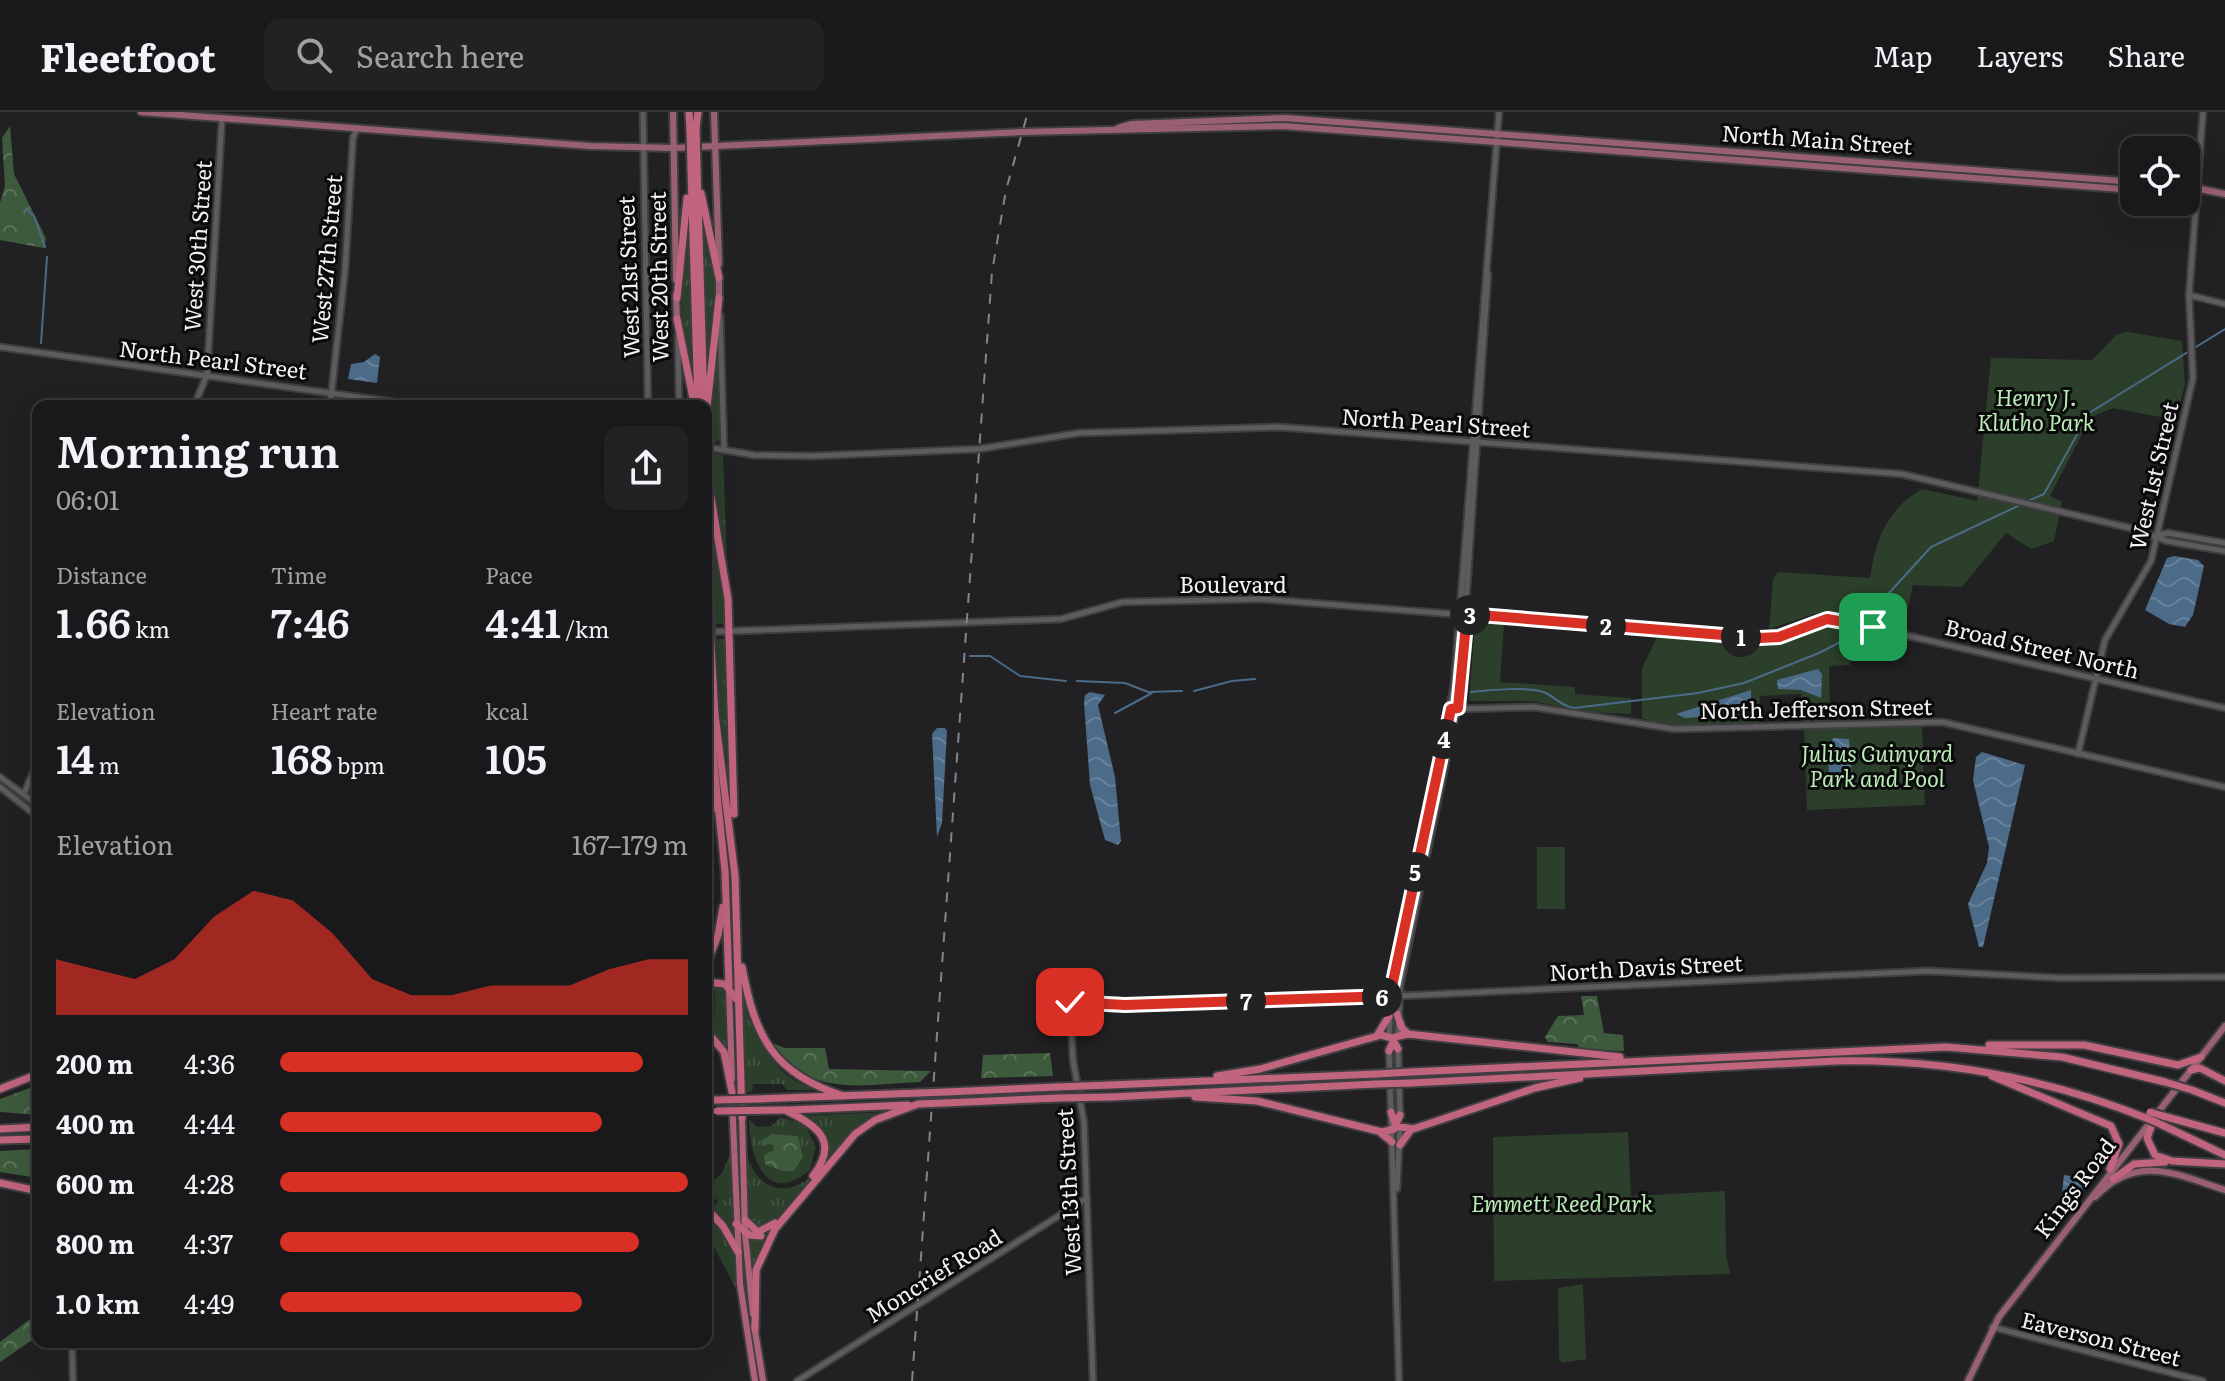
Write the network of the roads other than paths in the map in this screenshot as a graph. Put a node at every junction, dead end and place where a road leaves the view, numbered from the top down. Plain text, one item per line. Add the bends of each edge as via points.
1 (141, 112) edge
2 (643, 112) edge
3 (673, 112) edge
4 (687, 112) edge
5 (697, 112) edge
6 (714, 112) edge
7 (1499, 112) edge
8 (2203, 112) edge
9 (222, 118) junction
10 (357, 128) junction
11 (692, 128) junction
12 (1497, 138) junction
13 (643, 147) junction
14 (674, 148) junction
15 (716, 148) junction
16 (2200, 151) edge
17 (693, 169) junction
18 (2120, 181) edge
19 (2120, 189) edge
20 (2200, 190) edge
21 (2225, 194) edge
22 (2195, 216) edge
23 (719, 278) junction
24 (2189, 295) junction
25 (677, 298) junction
26 (719, 298) junction
27 (2225, 304) edge
28 (677, 319) junction
29 (0, 347) edge
30 (207, 375) junction
31 (332, 392) junction
32 (197, 400) edge
33 (331, 400) edge
34 (383, 400) edge
35 (648, 400) edge
36 (679, 400) edge
37 (695, 400) edge
38 (696, 400) edge
39 (704, 400) edge
40 (708, 400) edge
41 (1474, 442) junction
42 (712, 448) edge
43 (724, 450) junction
44 (712, 498) edge
45 (2158, 535) junction
46 (2225, 543) edge
47 (2225, 551) edge
48 (1463, 614) junction
49 (729, 631) junction
50 (712, 632) edge
51 (1760, 638) joint
52 (712, 663) edge
53 (2095, 678) junction
54 (2225, 708) edge
55 (1454, 709) junction
56 (712, 744) edge
57 (2078, 754) junction
58 (32, 775) edge
59 (0, 782) edge
60 (2225, 787) edge
61 (24, 793) junction
62 (32, 800) edge
63 (712, 802) edge
64 (32, 811) edge
65 (724, 857) junction
66 (734, 858) junction
67 (726, 885) junction
68 (738, 945) junction
69 (712, 950) edge
70 (2225, 977) edge
71 (712, 982) edge
72 (729, 986) junction
73 (1390, 996) junction
74 (1399, 996) junction
75 (1070, 1002) joint
76 (739, 1010) junction
77 (1393, 1015) junction
78 (2225, 1026) edge
79 (1408, 1034) junction
80 (1376, 1035) junction
81 (712, 1037) edge
82 (1393, 1037) junction
83 (1946, 1047) junction
84 (1394, 1050) joint
85 (2201, 1057) junction
86 (1650, 1059) junction
87 (1967, 1068) junction
88 (2191, 1070) junction
89 (1610, 1072) junction
90 (32, 1076) edge
91 (2225, 1081) edge
92 (1198, 1082) junction
93 (0, 1089) edge
94 (732, 1092) junction
95 (1169, 1094) junction
96 (844, 1096) junction
97 (712, 1100) edge
98 (2225, 1103) edge
99 (918, 1104) junction
100 (785, 1110) junction
101 (712, 1111) edge
102 (1395, 1114) joint
103 (2155, 1117) junction
104 (742, 1118) joint
105 (32, 1127) edge
106 (1396, 1128) junction
107 (0, 1129) edge
108 (1413, 1129) junction
109 (1378, 1131) junction
110 (2225, 1133) edge
111 (32, 1139) edge
112 (0, 1140) edge
113 (1396, 1144) junction
114 (2225, 1155) edge
115 (2176, 1162) junction
116 (2225, 1164) edge
117 (2110, 1169) junction
118 (2113, 1179) junction
119 (0, 1183) edge
120 (32, 1190) edge
121 (2225, 1190) edge
122 (1087, 1198) junction
123 (2082, 1211) junction
124 (712, 1214) edge
125 (740, 1222) junction
126 (745, 1233) junction
127 (772, 1234) junction
128 (738, 1252) junction
129 (1992, 1327) junction
130 (755, 1329) junction
131 (72, 1348) edge
132 (73, 1381) edge
133 (755, 1381) edge
134 (763, 1381) edge
135 (797, 1381) edge
136 (1093, 1381) edge
137 (1399, 1381) edge
138 (1968, 1381) edge
139 (2203, 1381) edge

1 - 9 main road, North Main Street
2 - 13 street, West 21st Street
3 - 14 main road, West 20th Street
4 - 11 highway
5 - 11 highway
6 - 15 main road
7 - 12 street
8 - 16 street, West 1st Street
9 - 10 main road, North Main Street
9 - 30 street, West 30th Street
10 - 13 main road, North Main Street
10 - 31 street, West 27th Street
11 - 17 highway, bridge
12 - 15 main road, North Main Street via 1271,126
12 - 18 main road, North Main Street
12 - 19 main road, North Main Street
12 - 41 street
13 - 14 main road, North Main Street
13 - 35 street, West 21st Street
14 - 15 main road, North Main Street
14 - 25 main road, West 20th Street
15 - 23 main road
17 - 23 highway
17 - 25 highway
17 - 38 highway
17 - 39 highway
20 - 21 main road
22 - 24 street, West 1st Street
23 - 26 main road
24 - 27 street
24 - 45 street, West 1st Street via 2193,378
25 - 28 main road, West 20th Street
26 - 40 highway
26 - 43 street
28 - 36 street, West 20th Street
28 - 37 highway
29 - 30 street, North Pearl Street
30 - 31 street, North Pearl Street
30 - 32 street, West 30th Street
31 - 33 street, West 27th Street
31 - 34 street, North Pearl Street
41 - 43 street, North Pearl Street via 1273,427 1079,433 955,451 780,457
41 - 45 street, North Pearl Street via 1902,474
41 - 48 street
42 - 43 street, North Pearl Street
44 - 49 highway via 725,568
45 - 46 street, North Pearl Street
45 - 47 street, North Pearl Street
45 - 53 street, West 1st Street via 2143,580 2105,640
48 - 49 street, Boulevard via 1261,599 1190,600 1123,602 1061,619
48 - 51 street, Boulevard
48 - 55 street
49 - 50 street, Boulevard
49 - 66 highway
51 - 53 street, Broad Street North via 1779,637 1827,619
52 - 66 highway, bridge
53 - 54 street, Broad Street North
53 - 57 street, West 1st Street
55 - 57 street, North Jefferson Street via 1534,707 1675,729 1942,722
55 - 73 street
55 - 74 street
56 - 65 highway
57 - 60 street, North Jefferson Street
58 - 61 street
59 - 61 street
59 - 64 street
61 - 62 street
63 - 65 highway
65 - 67 highway
66 - 68 highway
67 - 69 highway
67 - 72 highway
68 - 76 highway
68 - 96 highway via 749,1000 773,1056 793,1075
70 - 74 street, North Davis Street via 2061,978 1928,971
71 - 72 highway
72 - 76 highway
72 - 94 highway
73 - 74 street, North Davis Street
73 - 75 street, North Davis Street via 1125,1005
73 - 77 street
74 - 77 street
75 - 122 street, West 13th Street
76 - 104 highway
77 - 79 highway
77 - 80 highway
77 - 82 street
78 - 85 main road, Kings Road
79 - 82 highway
79 - 86 highway
80 - 82 highway
80 - 92 highway
81 - 94 highway via 724,1052
82 - 84 highway
83 - 85 highway via 2065,1044 2178,1065
83 - 86 highway
83 - 98 highway, bridge via 2062,1057
84 - 102 street
85 - 88 main road, Kings Road
86 - 92 highway, bridge
87 - 89 highway via 1860,1060
87 - 103 highway
87 - 117 highway via 2111,1126 2119,1144
88 - 91 highway via 2199,1068
88 - 103 main road, Kings Road
89 - 95 highway, bridge
89 - 108 highway via 1545,1085
90 - 93 highway
92 - 96 highway, bridge
94 - 125 highway
95 - 99 highway, bridge
95 - 109 highway via 1257,1101
96 - 97 highway, bridge
99 - 100 highway
99 - 127 highway via 875,1120 855,1134
100 - 101 highway, bridge
100 - 125 highway via 818,1130 825,1147 822,1165 768,1230 754,1231
102 - 106 highway
103 - 110 highway
103 - 114 highway
103 - 115 highway via 2148,1131 2149,1146 2157,1157
103 - 117 main road, Kings Road
104 - 125 highway
105 - 107 highway
106 - 108 highway
106 - 109 highway
106 - 113 street
108 - 113 highway
109 - 113 highway
111 - 112 highway
113 - 137 street
115 - 116 highway
115 - 118 highway via 2138,1163
117 - 123 main road, Kings Road
118 - 121 main road via 2152,1169
118 - 123 main road
119 - 120 highway
122 - 135 street, Moncrief Road
122 - 136 street, West 13th Street
123 - 129 main road, Kings Road
124 - 128 highway
125 - 126 highway
125 - 128 highway
126 - 127 highway
126 - 130 highway
127 - 130 highway via 756,1270
128 - 133 highway
129 - 138 main road, Kings Road
129 - 139 street, Eaverson Street
130 - 134 highway
131 - 132 street

